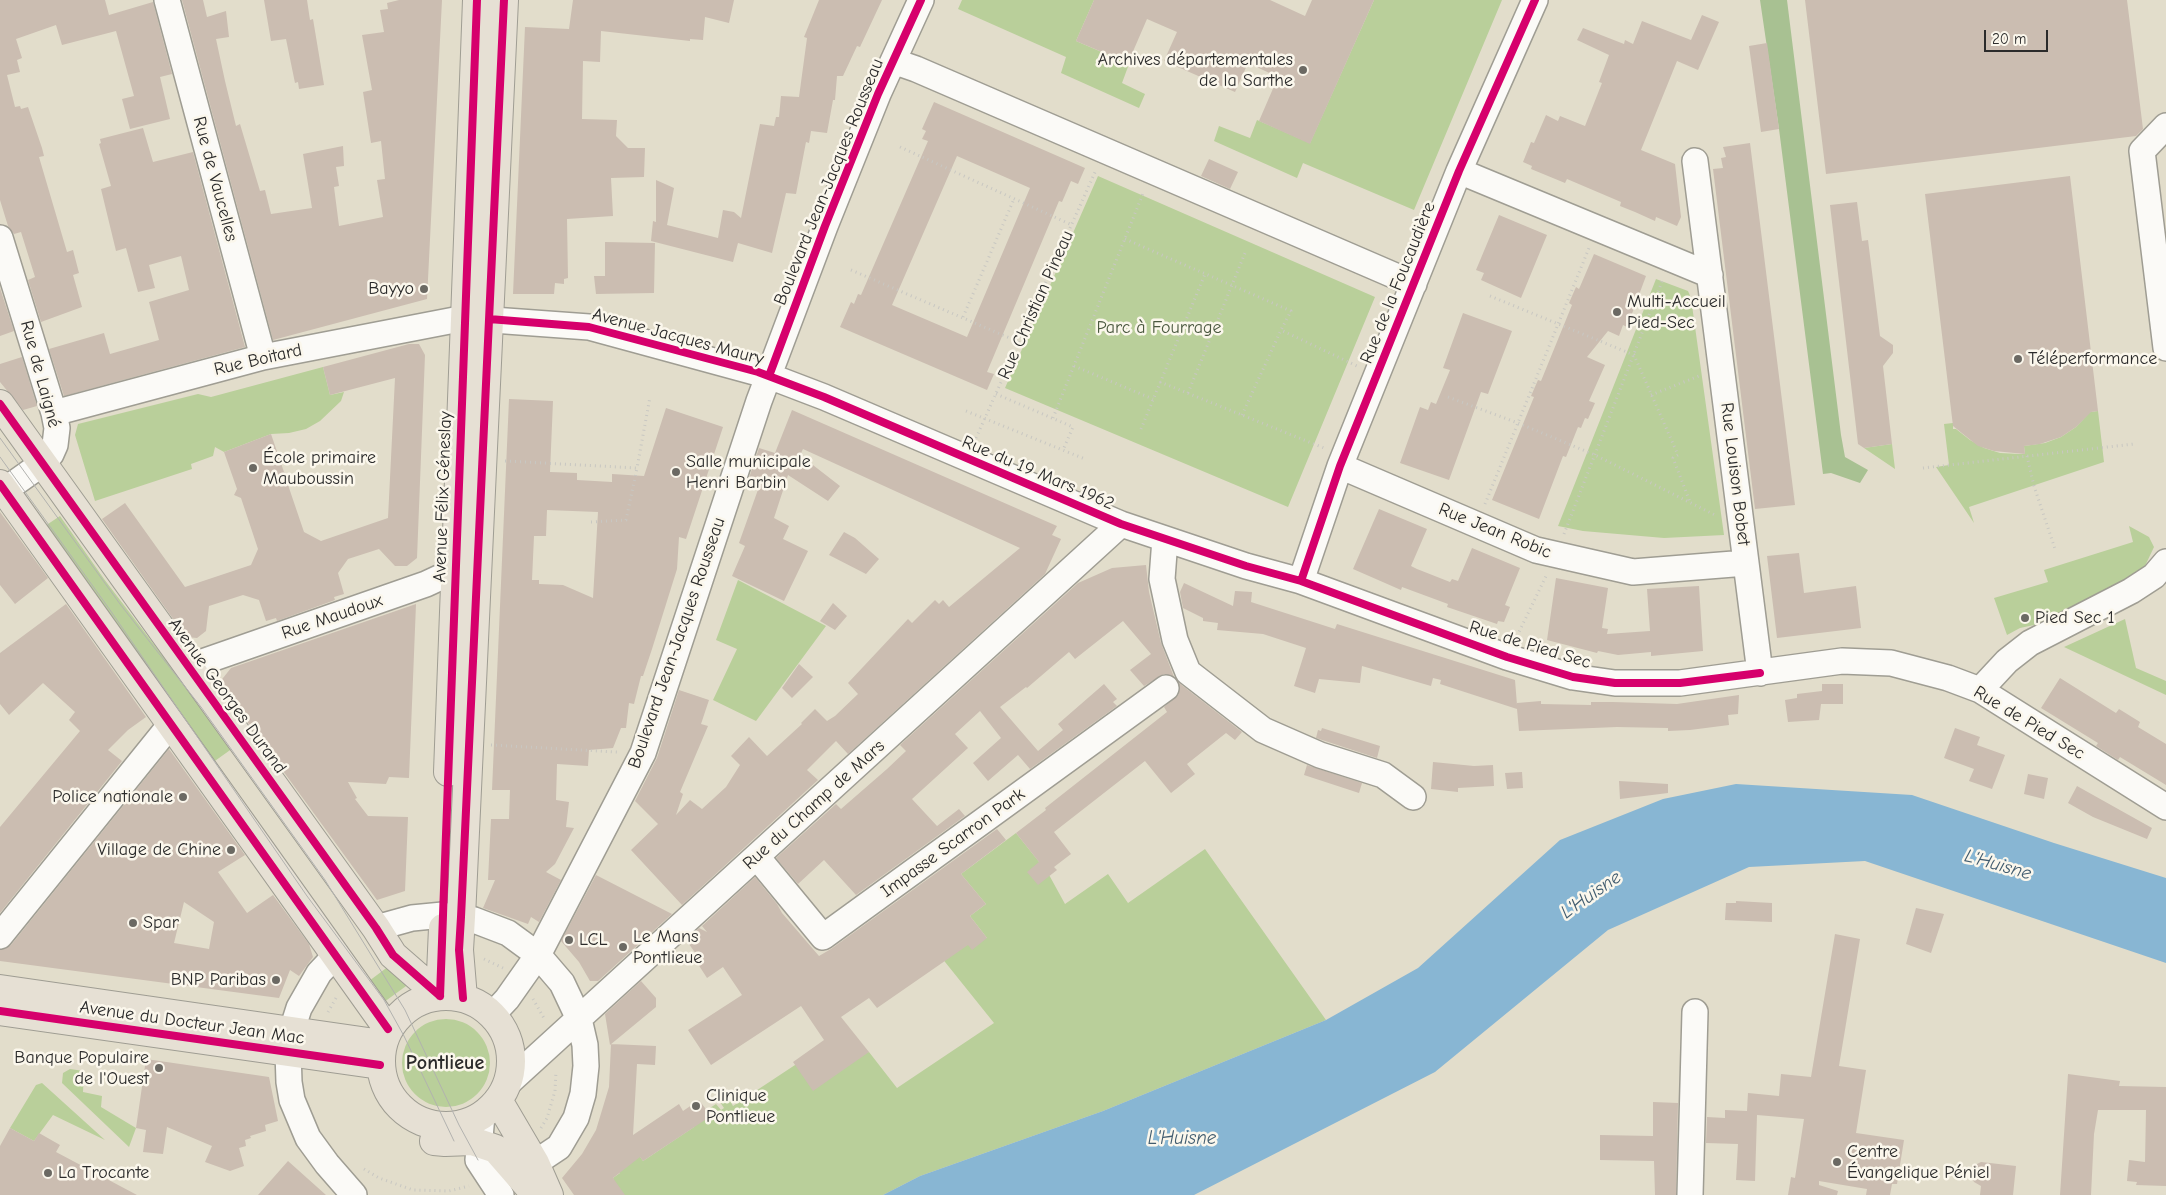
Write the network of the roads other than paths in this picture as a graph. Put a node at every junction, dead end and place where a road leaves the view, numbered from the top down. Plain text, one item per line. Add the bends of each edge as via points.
1 (167, 0) edge
2 (477, 0) edge
3 (504, 0) edge
4 (921, 0) edge
5 (1535, 0) edge
6 (892, 61) junction
7 (2166, 126) edge
8 (1696, 161) dead end
9 (1459, 171) junction
10 (0, 238) edge
11 (1710, 275) junction
12 (1414, 284) junction
13 (477, 318) junction
14 (2166, 348) edge
15 (263, 357) junction
16 (769, 376) junction
17 (0, 404) edge
18 (54, 413) junction
19 (1343, 461) junction
20 (43, 463) junction
21 (2, 487) edge
22 (1121, 524) junction
23 (1165, 539) junction
24 (2166, 562) edge
25 (1746, 563) junction
26 (466, 571) junction
27 (1301, 581) junction
28 (188, 667) junction
29 (1760, 673) junction
30 (1166, 688) dead end
31 (1980, 690) junction
32 (172, 724) junction
33 (1413, 797) dead end
34 (2166, 807) edge
35 (756, 857) junction
36 (452, 916) junction
37 (376, 928) junction
38 (0, 936) edge
39 (336, 955) junction
40 (538, 955) junction
41 (0, 989) edge
42 (451, 997) junction
43 (0, 1012) edge
44 (1695, 1012) dead end
45 (492, 1014) junction
46 (579, 1020) junction
47 (299, 1038) junction
48 (384, 1055) junction
49 (495, 1100) junction
50 (467, 1142) junction
51 (535, 1163) junction
52 (472, 1188) edge
53 (354, 1195) edge
54 (501, 1195) edge
55 (536, 1195) edge
56 (549, 1195) edge
57 (1690, 1195) edge

1 - 15 street, Rue de Vaucelles
2 - 13 main road, Avenue Félix Géneslay
3 - 13 main road, Avenue Félix Géneslay
4 - 6 street, Boulevard Jean-Jacques Rousseau
5 - 9 street, Rue de la Foucaudière
6 - 12 street
6 - 16 street, Boulevard Jean-Jacques Rousseau
7 - 14 street via 2142,151
8 - 11 street, Rue Louison Bobet
9 - 11 street
9 - 12 street, Rue de la Foucaudière
10 - 18 street, Rue de Laigné
11 - 25 street, Rue Louison Bobet
12 - 19 street, Rue de la Foucaudière
13 - 15 street, Rue Boitard
13 - 16 street, Avenue Jacques Maury via 589,327
13 - 26 main road, Avenue Félix Géneslay
13 - 26 main road, Avenue Félix Géneslay via 482,460
15 - 18 street, Rue Boitard
16 - 22 street, Rue du 19 Mars 1962
16 - 40 street, Boulevard Jean-Jacques Rousseau via 643,753
17 - 20 main road, Avenue Georges Durand
18 - 20 street, Rue de Laigné via 57,428 55,445
19 - 25 street, Rue Jean Robic via 1536,550 1634,572
19 - 27 street, Rue de la Foucaudière
20 - 21 street, Rue de Laigné
20 - 28 main road, Avenue Georges Durand
21 - 32 main road
22 - 23 street, Rue du 19 Mars 1962
22 - 35 street, Rue du Champ de Mars
23 - 27 street, Rue du 19 Mars 1962
23 - 33 street via 1162,579 1176,640 1188,672 1263,730 1382,775
24 - 31 street via 2154,576 2131,591 2030,643
25 - 29 street, Rue Louison Bobet
26 - 28 street, Rue Maudoux
26 - 36 main road, Avenue Félix Géneslay
26 - 36 main road, Avenue Félix Géneslay via 468,744
27 - 29 street, Rue de Pied Sec via 1507,657 1573,677 1614,683 1680,683
28 - 37 main road, Avenue Georges Durand
29 - 31 street, Rue de Pied Sec via 1842,662 1891,664 1948,678
30 - 35 street, Impasse Scarron Park via 823,938
31 - 34 street, Rue de Pied Sec
32 - 38 street
32 - 39 main road
35 - 46 street, Rue du Champ de Mars
36 - 37 street via 412,918
36 - 40 street via 474,920 508,933
36 - 42 main road, Avenue Félix Géneslay
37 - 42 main road, Avenue Georges Durand via 393,955
39 - 47 street via 308,990
39 - 48 main road via 352,980
40 - 45 street, Boulevard Jean-Jacques Rousseau via 507,999
40 - 46 street via 562,983
41 - 47 main road, Avenue du Docteur Jean Mac
42 - 45 main road via 476,1003
42 - 48 main road via 414,1004 396,1018
43 - 47 main road, Avenue du Docteur Jean Mac
44 - 57 street
45 - 49 main road via 505,1034 511,1064
46 - 49 street, Rue du Champ de Mars
46 - 51 street via 586,1066 576,1118 559,1147
47 - 48 main road, Avenue du Docteur Jean Mac
47 - 53 street via 289,1082 292,1100 308,1138
48 - 49 main road via 390,1096 400,1108 424,1122 439,1126 468,1122
48 - 50 main road via 384,1111 396,1125 421,1138
49 - 50 street
49 - 51 main road
50 - 52 street
50 - 54 street
50 - 55 main road via 496,1149
51 - 56 main road

